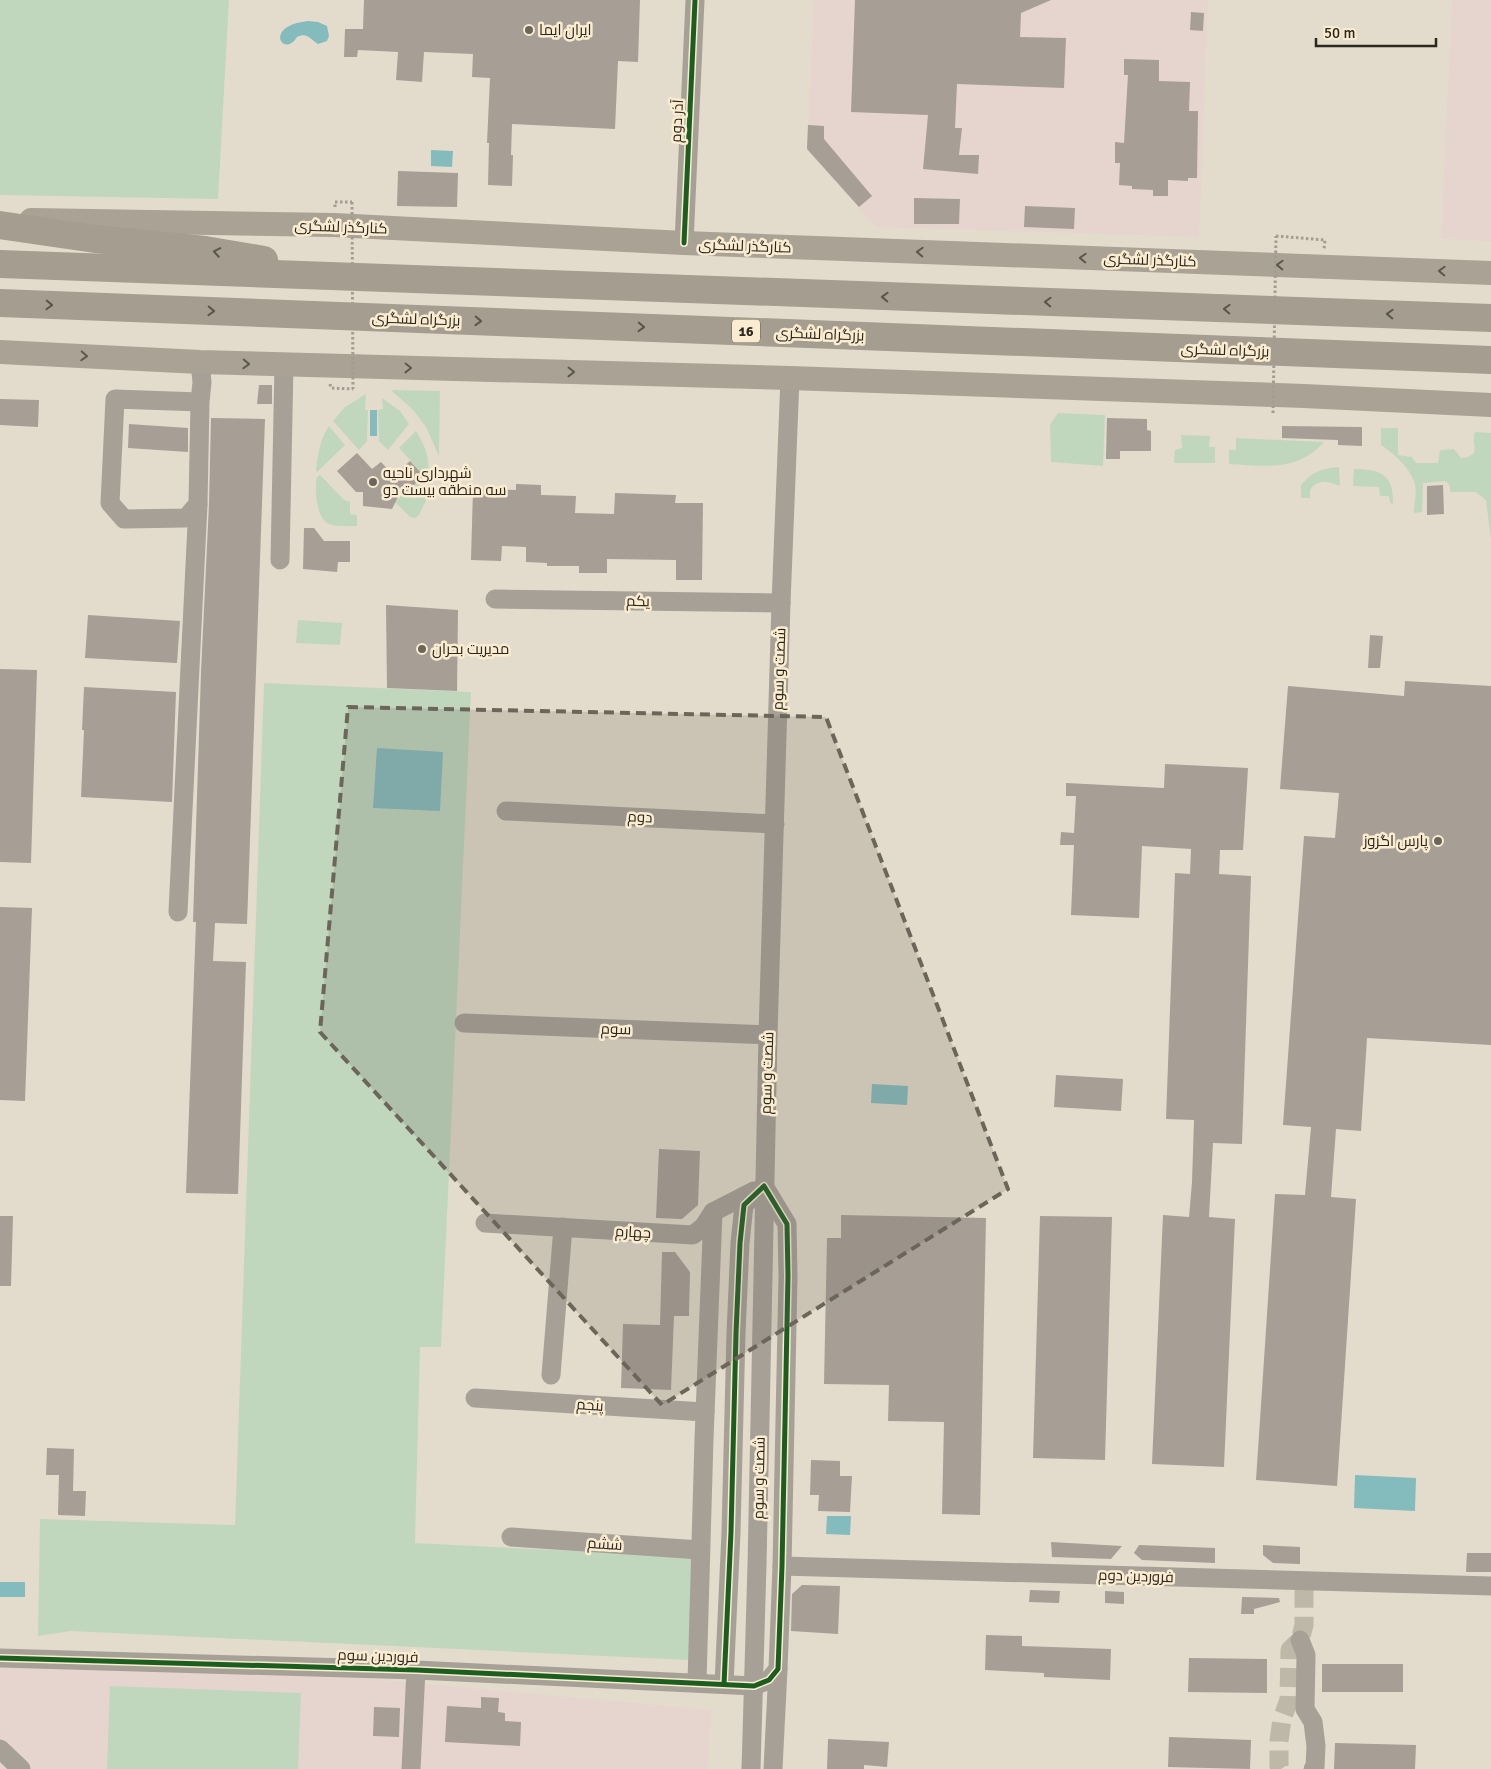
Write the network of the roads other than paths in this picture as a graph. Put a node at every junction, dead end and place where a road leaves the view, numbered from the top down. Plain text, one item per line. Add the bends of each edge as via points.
1 (695, 0) edge
2 (0, 219) edge
3 (0, 225) edge
4 (684, 243) junction
5 (0, 264) edge
6 (1491, 272) edge
7 (369, 278) junction
8 (0, 303) edge
9 (1491, 318) edge
10 (0, 352) edge
11 (1491, 360) edge
12 (200, 362) junction
13 (284, 365) junction
14 (790, 378) junction
15 (200, 402) junction
16 (1491, 405) edge
17 (198, 504) junction
18 (280, 560) dead end
19 (495, 599) dead end
20 (780, 603) junction
21 (506, 811) dead end
22 (775, 824) junction
23 (178, 912) dead end
24 (464, 1023) dead end
25 (768, 1035) junction
26 (764, 1186) junction
27 (713, 1212) junction
28 (485, 1223) dead end
29 (563, 1228) junction
30 (552, 1375) dead end
31 (475, 1398) dead end
32 (705, 1412) junction
33 (511, 1537) dead end
34 (700, 1550) junction
35 (782, 1566) junction
36 (1491, 1586) edge
37 (1300, 1640) dead end
38 (0, 1658) edge
39 (778, 1669) junction
40 (416, 1670) junction
41 (697, 1682) junction
42 (724, 1684) junction
43 (754, 1686) junction
44 (0, 1750) edge
45 (21, 1769) edge
46 (411, 1769) edge
47 (751, 1769) edge
48 (773, 1769) edge
49 (1313, 1769) edge

1 - 4 street, آذر دوم
2 - 4 main road, کنارگذر لشگری via 334,226
7 -> 3 highway via 205,250 94,239
6 -> 4 main road, کنارگذر لشگری
5 - 7 highway
9 -> 7 highway
8 -> 11 highway, بزرگراه لشگری / 16
10 -> 12 main road
12 -> 13 main road
12 - 15 street
13 -> 14 main road
13 - 18 street
14 - 16 main road
14 - 20 street, شصت و سوم
15 - 17 street
15 - 17 street via 115,399 110,503 124,519 186,518
17 - 23 street
19 - 20 street, یکم
20 - 22 street, شصت و سوم
21 - 22 street, دوم
22 - 25 street, شصت و سوم
24 - 25 street, سوم
25 - 26 street, شصت و سوم
26 - 27 street, چهارم
26 - 35 street via 787,1224
26 - 42 street via 744,1205 740,1243
26 - 43 street, شصت و سوم
27 - 29 street, چهارم via 693,1235
27 - 32 street
28 - 29 street, چهارم
29 - 30 street
31 - 32 street, پنجم
32 - 34 street
33 - 34 street, ششم
34 - 41 street
35 - 36 street, فروردین دوم
35 - 39 street
37 - 49 street via 1306,1655 1297,1700 1313,1722 1316,1746
38 - 40 street, فروردین سوم
39 - 43 street via 769,1680
39 - 48 street
40 - 41 street, فروردین سوم
40 - 46 street
41 - 42 street, فروردین سوم
42 - 43 street, فروردین سوم
43 - 47 street, شصت و سوم
44 - 45 street

